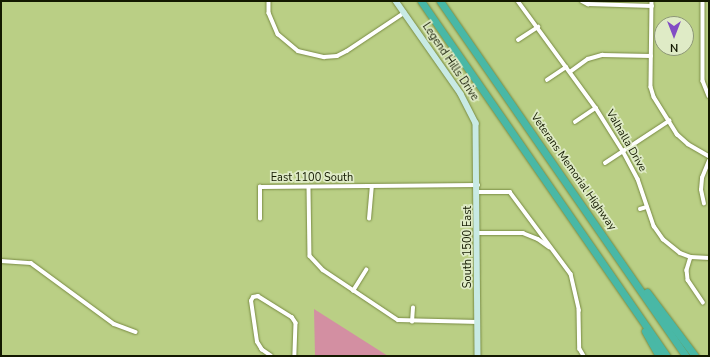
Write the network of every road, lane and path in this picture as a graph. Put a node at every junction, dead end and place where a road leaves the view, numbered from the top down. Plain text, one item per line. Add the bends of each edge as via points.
1 (269, 1) edge
2 (396, 1) edge
3 (421, 1) edge
4 (440, 1) edge
5 (518, 1) edge
6 (582, 1) edge
7 (652, 1) edge
8 (704, 1) edge
9 (652, 6) junction
10 (704, 11) junction
11 (709, 11) edge
12 (404, 12) junction
13 (538, 27) junction
14 (518, 40) dead end
15 (652, 56) junction
16 (566, 67) junction
17 (570, 72) junction
18 (547, 80) dead end
19 (709, 96) edge
20 (596, 108) junction
21 (669, 121) junction
22 (575, 122) dead end
23 (478, 139) joint
24 (623, 151) junction
25 (709, 156) edge
26 (709, 161) edge
27 (605, 163) dead end
28 (478, 185) junction
29 (372, 186) junction
30 (309, 187) junction
31 (478, 192) junction
32 (704, 204) dead end
33 (647, 207) junction
34 (640, 209) dead end
35 (260, 219) dead end
36 (369, 219) dead end
37 (478, 233) junction
38 (554, 250) junction
39 (691, 257) junction
40 (709, 258) edge
41 (1, 261) edge
42 (606, 268) junction
43 (366, 270) dead end
44 (633, 278) junction
45 (353, 291) junction
46 (704, 302) dead end
47 (413, 308) dead end
48 (412, 322) junction
49 (478, 322) junction
50 (136, 332) dead end
51 (271, 356) edge
52 (295, 356) edge
53 (478, 356) edge
54 (584, 356) edge
55 (659, 356) edge
56 (667, 356) edge
57 (686, 356) edge
58 (695, 356) edge

1 - 12 street via 269,13 278,34 298,51 324,57 337,56 347,51
2 - 12 street, Legend Hills Drive
3 - 42 highway
4 - 44 highway, Veterans Memorial Highway
5 - 13 street, Valhalla Drive
6 - 9 street via 588,4
7 - 9 street
8 - 10 street
9 - 15 street
10 - 11 street
10 - 19 street via 704,81
12 - 23 street, Legend Hills Drive via 471,109
13 - 14 street
13 - 16 street, Valhalla Drive
15 - 17 street via 602,55 588,59
15 - 21 street via 654,97
16 - 17 street, Valhalla Drive
16 - 18 street
17 - 20 street, Valhalla Drive
20 - 22 street, Valhalla Drive
20 - 24 street, Valhalla Drive
21 - 24 street
21 - 25 street via 688,144
23 - 28 street, South 1500 East
24 - 27 street
24 - 33 street, Valhalla Drive via 638,179
26 - 32 street via 702,178
28 - 29 street, East 1100 South
28 - 31 street, South 1500 East
29 - 30 street, East 1100 South
29 - 36 street
30 - 35 street, East 1100 South via 260,187
30 - 45 street via 309,248 315,264
31 - 37 street, South 1500 East
31 - 38 street via 510,192
33 - 34 street
33 - 39 street, Valhalla Drive via 663,240 680,253
37 - 38 street via 523,234 538,238
37 - 49 street, South 1500 East
38 - 54 street via 571,274 576,291 580,349
39 - 40 street
39 - 46 street via 687,270 688,280
41 - 50 street via 31,263 114,324
42 - 55 highway
42 - 56 highway
43 - 45 street
44 - 57 highway, Veterans Memorial Highway
44 - 58 highway via 650,296
45 - 48 street via 398,320
47 - 48 street
48 - 49 street
49 - 53 street, South 1500 East
51 - 52 street via 262,350 257,342 251,301 253,297 258,296 292,317 296,323

